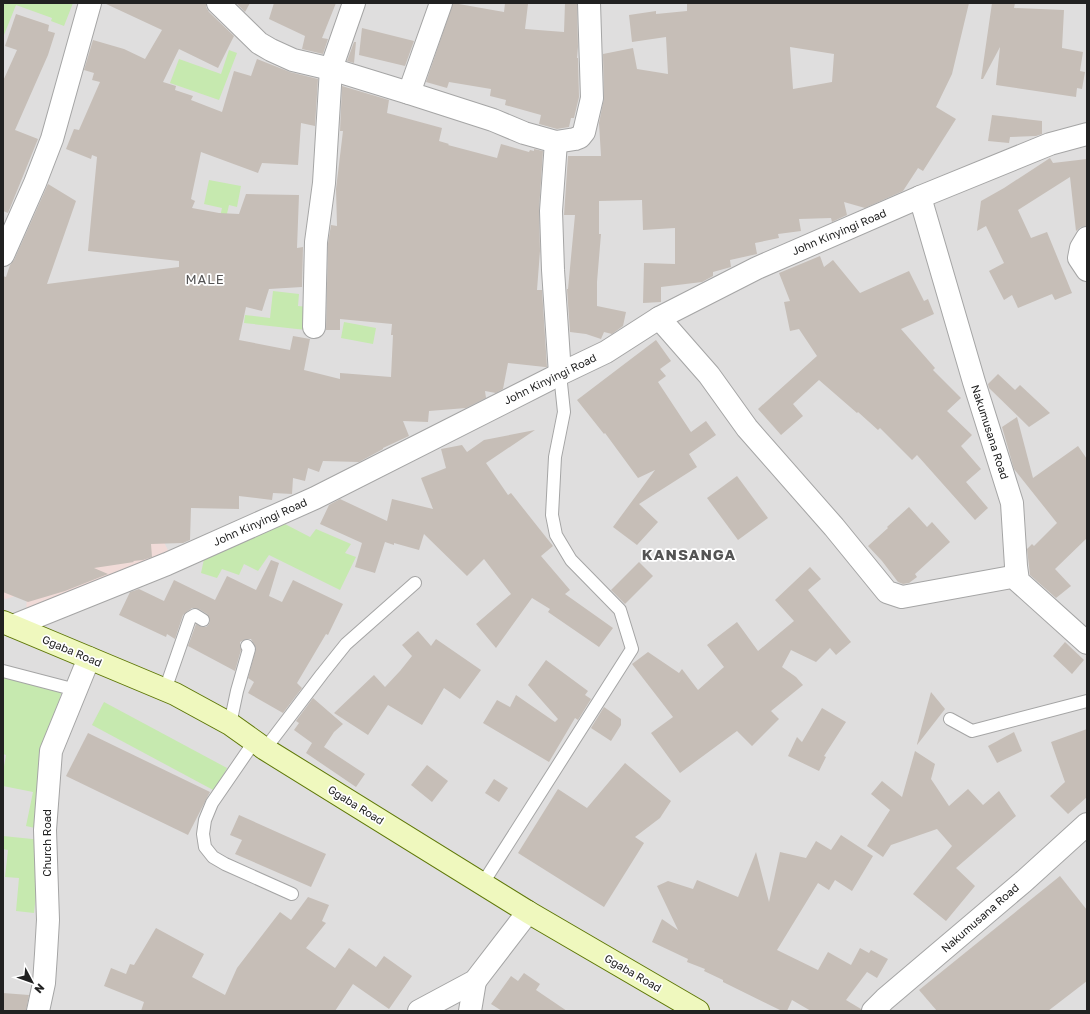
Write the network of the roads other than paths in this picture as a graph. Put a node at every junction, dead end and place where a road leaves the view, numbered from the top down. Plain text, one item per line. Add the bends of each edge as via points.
1 (90, 3) edge
2 (218, 3) edge
3 (354, 3) edge
4 (442, 3) edge
5 (589, 3) edge
6 (331, 69) junction
7 (409, 93) junction
8 (1087, 134) edge
9 (556, 142) junction
10 (920, 197) junction
11 (1087, 238) edge
12 (3, 255) edge
13 (1087, 270) edge
14 (659, 318) junction
15 (314, 327) dead end
16 (560, 374) junction
17 (1017, 576) junction
18 (415, 584) dead end
19 (203, 620) dead end
20 (8, 624) edge
21 (1087, 643) edge
22 (247, 646) dead end
23 (89, 658) junction
24 (3, 671) edge
25 (76, 690) junction
26 (165, 690) junction
27 (1087, 701) edge
28 (950, 719) dead end
29 (230, 724) junction
30 (260, 745) junction
31 (1087, 824) edge
32 (483, 884) junction
33 (292, 894) dead end
34 (528, 912) junction
35 (475, 981) junction
36 (38, 1011) edge
37 (419, 1011) edge
38 (470, 1011) edge
39 (698, 1011) edge
40 (873, 1011) edge

1 - 12 street via 52,138
2 - 6 street via 259,43 293,60
3 - 6 street
4 - 7 street
5 - 9 street via 592,98 584,132 575,139
6 - 7 street
6 - 15 street via 325,162 316,242
7 - 9 street
8 - 10 street, John Kinyingi Road via 1050,144
9 - 16 street via 551,211
10 - 14 street, John Kinyingi Road via 757,268
10 - 17 street, Nakumusana Road via 1012,503
11 - 13 street via 1079,258
14 - 16 street, John Kinyingi Road via 606,352
14 - 17 street via 709,375 747,428 887,592 902,596
16 - 20 street, John Kinyingi Road via 315,498 167,564
16 - 32 lane via 564,412 555,457 552,515 556,535 571,560 620,610 632,649
17 - 21 street via 1018,581
18 - 30 lane via 346,644
19 - 26 lane via 195,615 190,618
20 - 23 main road, Ggaba Road
22 - 29 lane via 249,649
23 - 25 street, Church Road
23 - 26 main road, Ggaba Road
24 - 25 lane
25 - 36 street, Church Road via 51,751 45,830 48,920 44,983
26 - 29 main road, Ggaba Road
27 - 28 lane via 972,731
29 - 30 main road, Ggaba Road
30 - 32 main road, Ggaba Road
30 - 33 lane via 212,803 205,820 205,847 213,857 225,864
31 - 40 street, Nakumusana Road
32 - 34 main road, Ggaba Road
34 - 35 street
34 - 39 main road, Ggaba Road
35 - 37 street
35 - 38 street

